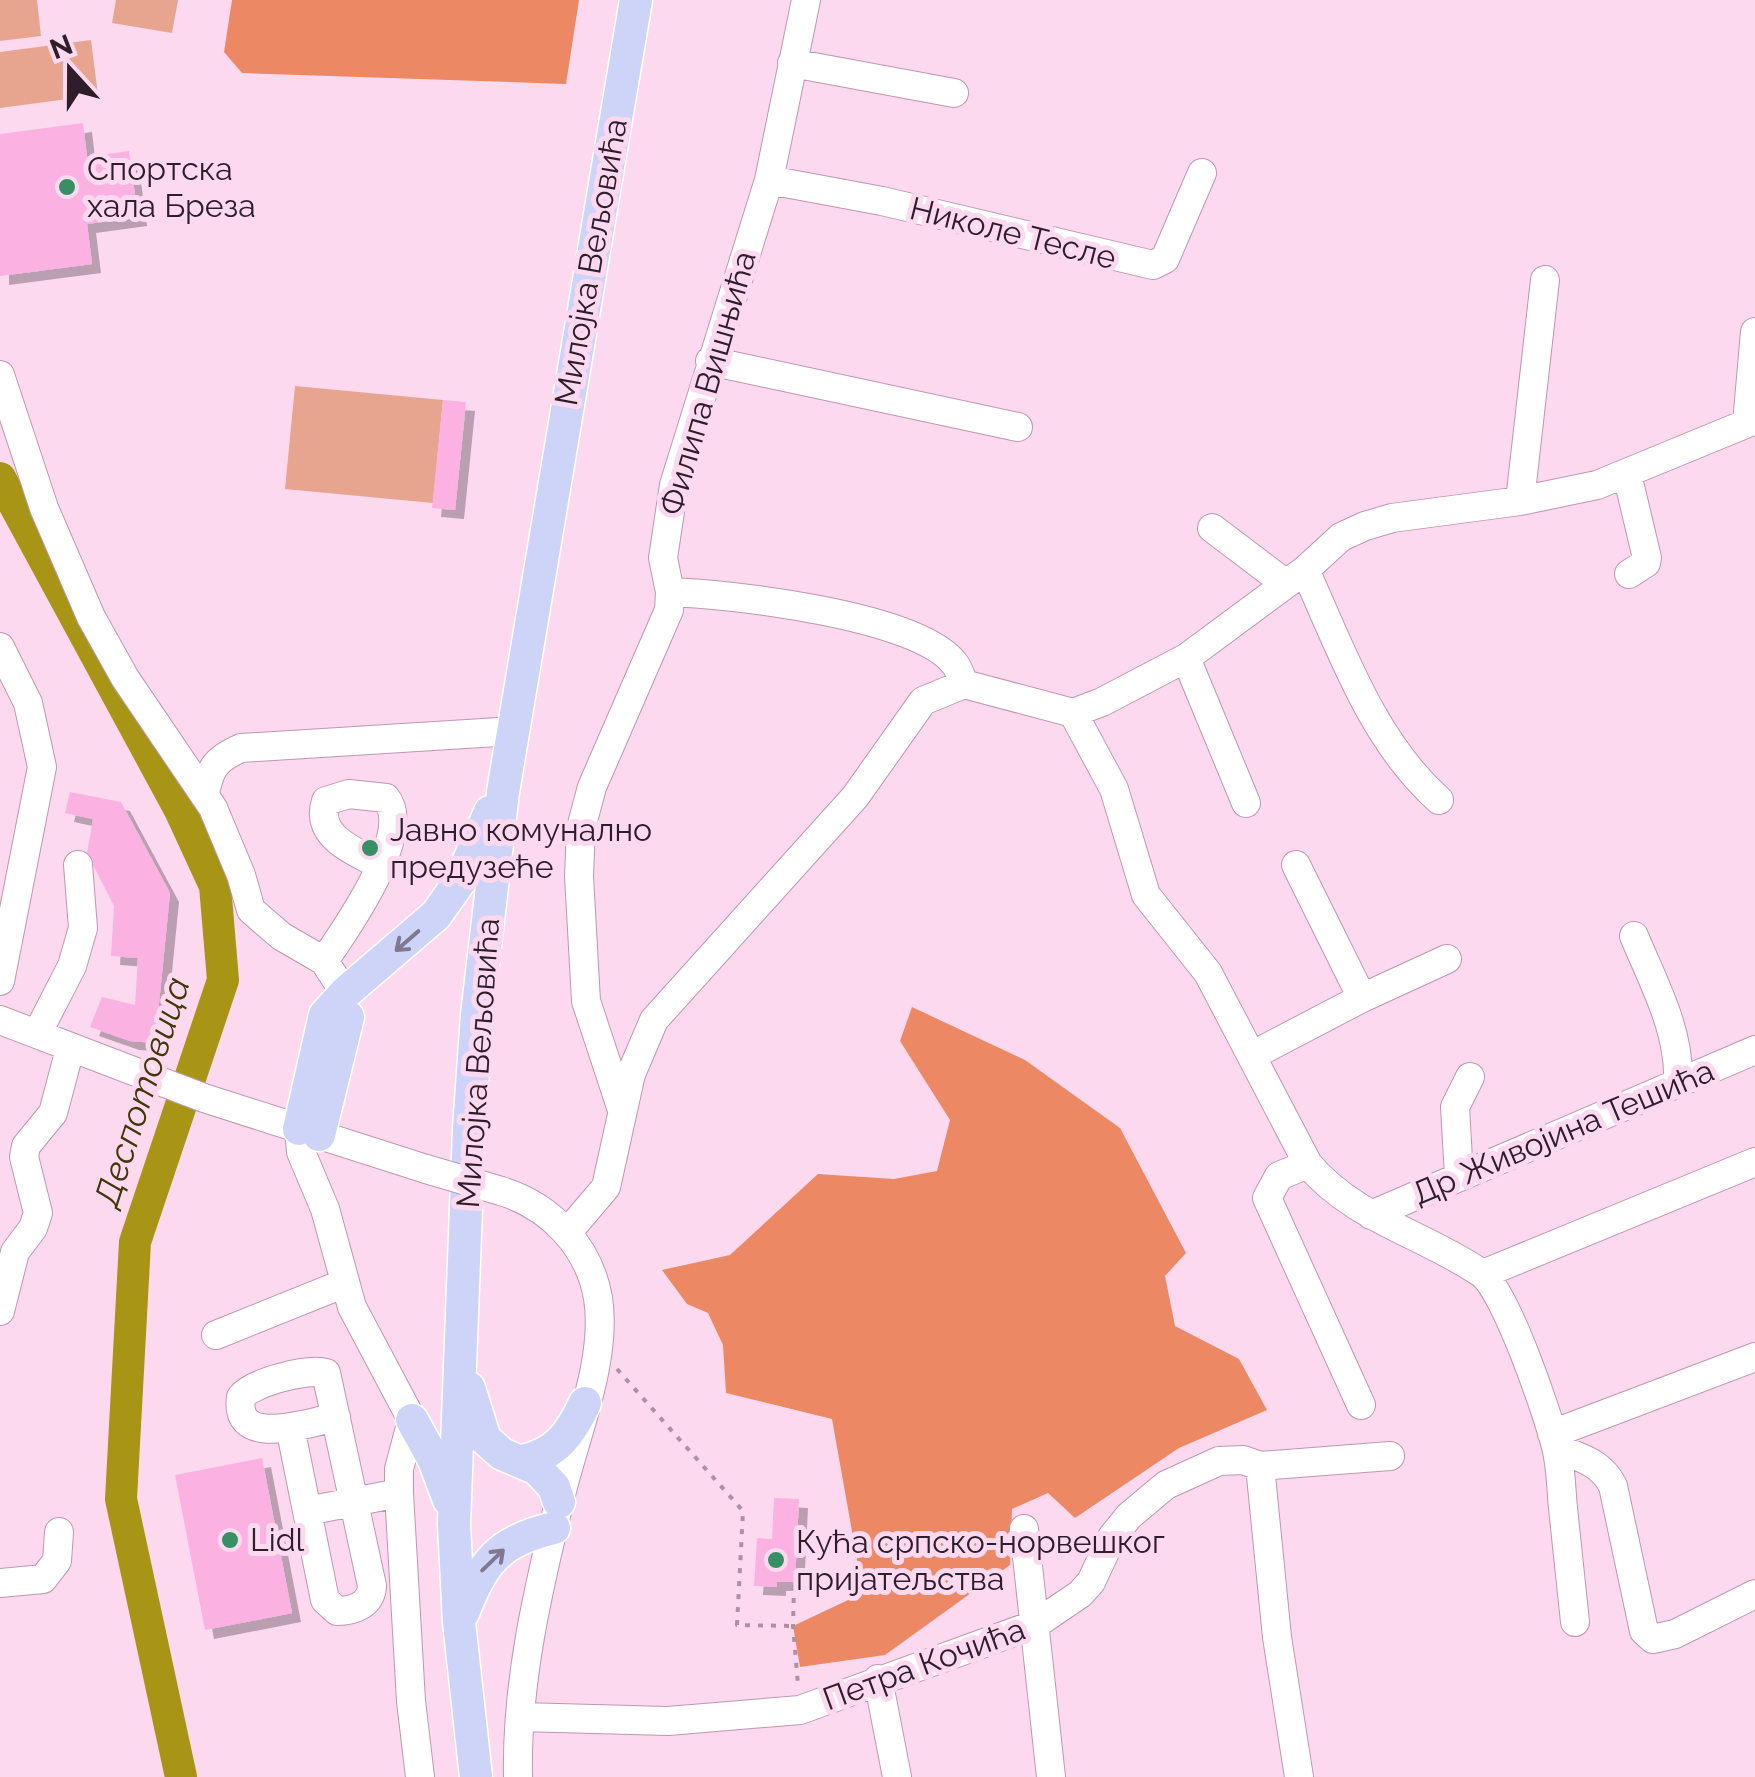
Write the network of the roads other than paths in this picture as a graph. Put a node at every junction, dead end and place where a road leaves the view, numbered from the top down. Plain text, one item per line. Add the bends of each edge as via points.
1 (636, 0) edge
2 (806, 0) edge
3 (792, 63) junction
4 (954, 94) dead end
5 (1202, 174) dead end
6 (770, 180) junction
7 (1545, 280) dead end
8 (1755, 332) edge
9 (710, 361) junction
10 (0, 375) edge
11 (1751, 422) edge
12 (1018, 427) dead end
13 (1627, 474) junction
14 (1520, 501) junction
15 (1212, 528) dead end
16 (1629, 574) dead end
17 (1295, 577) junction
18 (670, 592) junction
19 (0, 648) edge
20 (1186, 658) junction
21 (964, 684) junction
22 (0, 694) edge
23 (28, 703) junction
24 (1073, 713) junction
25 (514, 731) junction
26 (503, 792) junction
27 (205, 794) junction
28 (1439, 800) dead end
29 (1246, 803) dead end
30 (78, 865) dead end
31 (380, 866) dead end
32 (1296, 866) dead end
33 (1634, 936) dead end
34 (1447, 959) dead end
35 (324, 961) junction
36 (0, 981) edge
37 (346, 992) junction
38 (1362, 998) junction
39 (0, 1020) edge
40 (37, 1034) junction
41 (70, 1049) junction
42 (1755, 1050) edge
43 (1253, 1055) junction
44 (1470, 1078) dead end
45 (1678, 1081) junction
46 (622, 1108) junction
47 (317, 1134) junction
48 (1755, 1162) edge
49 (1308, 1164) junction
50 (1459, 1176) junction
51 (1755, 1178) edge
52 (1371, 1215) junction
53 (568, 1232) junction
54 (1488, 1279) junction
55 (345, 1283) junction
56 (0, 1311) edge
57 (216, 1335) dead end
58 (460, 1346) junction
59 (1755, 1357) edge
60 (586, 1403) junction
61 (1361, 1405) dead end
62 (336, 1417) junction
63 (412, 1420) junction
64 (290, 1427) junction
65 (1554, 1441) junction
66 (1390, 1456) dead end
67 (522, 1461) junction
68 (1260, 1466) junction
69 (399, 1493) junction
70 (354, 1502) junction
71 (307, 1511) junction
72 (557, 1515) junction
73 (454, 1524) junction
74 (1024, 1530) dead end
75 (59, 1532) dead end
76 (0, 1583) edge
77 (1755, 1594) edge
78 (459, 1622) junction
79 (1575, 1622) dead end
80 (1036, 1624) junction
81 (878, 1680) junction
82 (520, 1717) junction
83 (420, 1777) edge
84 (476, 1777) edge
85 (518, 1777) edge
86 (896, 1777) edge
87 (1051, 1777) edge
88 (1299, 1777) edge

1 - 25 main road, Милојка Вељовића
2 - 3 street, Филипа Вишњића
3 - 4 street
3 - 6 street, Филипа Вишњића
5 - 6 street, Николе Тесле via 1165,259 1153,265
6 - 9 street, Филипа Вишњића
7 - 14 street
8 - 11 street
9 - 12 street
9 - 18 street, Филипа Вишњића via 665,531
10 - 27 street via 44,508 91,618
11 - 13 street
13 - 14 street
13 - 16 street via 1647,558
14 - 17 street via 1365,526 1341,536
15 - 17 street
17 - 20 street
17 - 28 street via 1394,751
18 - 21 street via 726,594 866,620 938,650 954,662
18 - 46 street, Филипа Вишњића via 669,610 592,788 582,828 586,1001
19 - 23 street
20 - 24 street
20 - 29 street
21 - 24 street
21 - 46 street via 923,701 855,796 664,1005 643,1040
22 - 23 street
23 - 36 street via 42,767
24 - 43 street via 1114,789 1146,894 1208,972
25 - 26 main road, Милојка Вељовића
25 - 27 street via 241,748 210,769
26 -> 37 main road via 449,898 424,928
26 - 58 main road, Милојка Вељовића via 476,1015
27 - 35 street via 251,910
30 - 40 street via 83,928 72,966
31 - 35 street
32 - 38 street
33 - 45 street via 1674,1037
34 - 38 street
35 - 37 street
37 - 47 main road via 325,1014
38 - 43 street
39 - 40 street
40 - 41 street
41 - 47 street
41 - 56 street via 52,1114 26,1146 38,1213 15,1252
42 - 45 street, Др Живојина Тешића
43 - 49 street
44 - 50 street via 1455,1107
45 - 50 street, Др Живојина Тешића
46 - 53 street via 606,1187
47 - 53 street, bridge via 535,1205
47 - 55 street via 305,1164 326,1209
48 - 54 street
49 - 52 street via 1327,1187
49 - 61 street via 1279,1176 1267,1198
50 - 52 street, Др Живојина Тешића
51 - 54 street
52 - 54 street
53 - 60 street via 595,1285 600,1317
54 - 65 street
55 - 57 street
55 - 63 street
58 - 67 main road via 485,1439
58 - 73 main road, Милојка Вељовића
59 - 65 street
60 - 67 main road via 558,1446
60 - 72 street
62 - 64 street
62 - 64 street via 322,1371 258,1385 241,1397 241,1416 251,1426
62 - 70 street
63 - 69 street
63 - 73 main road via 440,1473
64 - 71 street
65 - 77 street via 1605,1471 1644,1631 1653,1639
65 - 79 street
66 - 68 street, Петра Кочића
67 - 72 main road via 554,1487
68 - 80 street, Петра Кочића via 1219,1461 1166,1486 1112,1537 1092,1582
68 - 88 street
69 - 70 street
69 - 83 street
70 - 71 street
70 - 71 street via 372,1596 347,1611 325,1600
78 -> 72 main road via 484,1566
72 - 82 street via 526,1656
73 - 78 main road, Милојка Вељовића
74 - 80 street
75 - 76 street via 57,1561 43,1578
78 - 84 main road, Милојка Вељовића
80 - 81 street, Петра Кочића
80 - 87 street
81 - 82 street, Петра Кочића via 800,1710 668,1720
81 - 86 street
82 - 85 street

